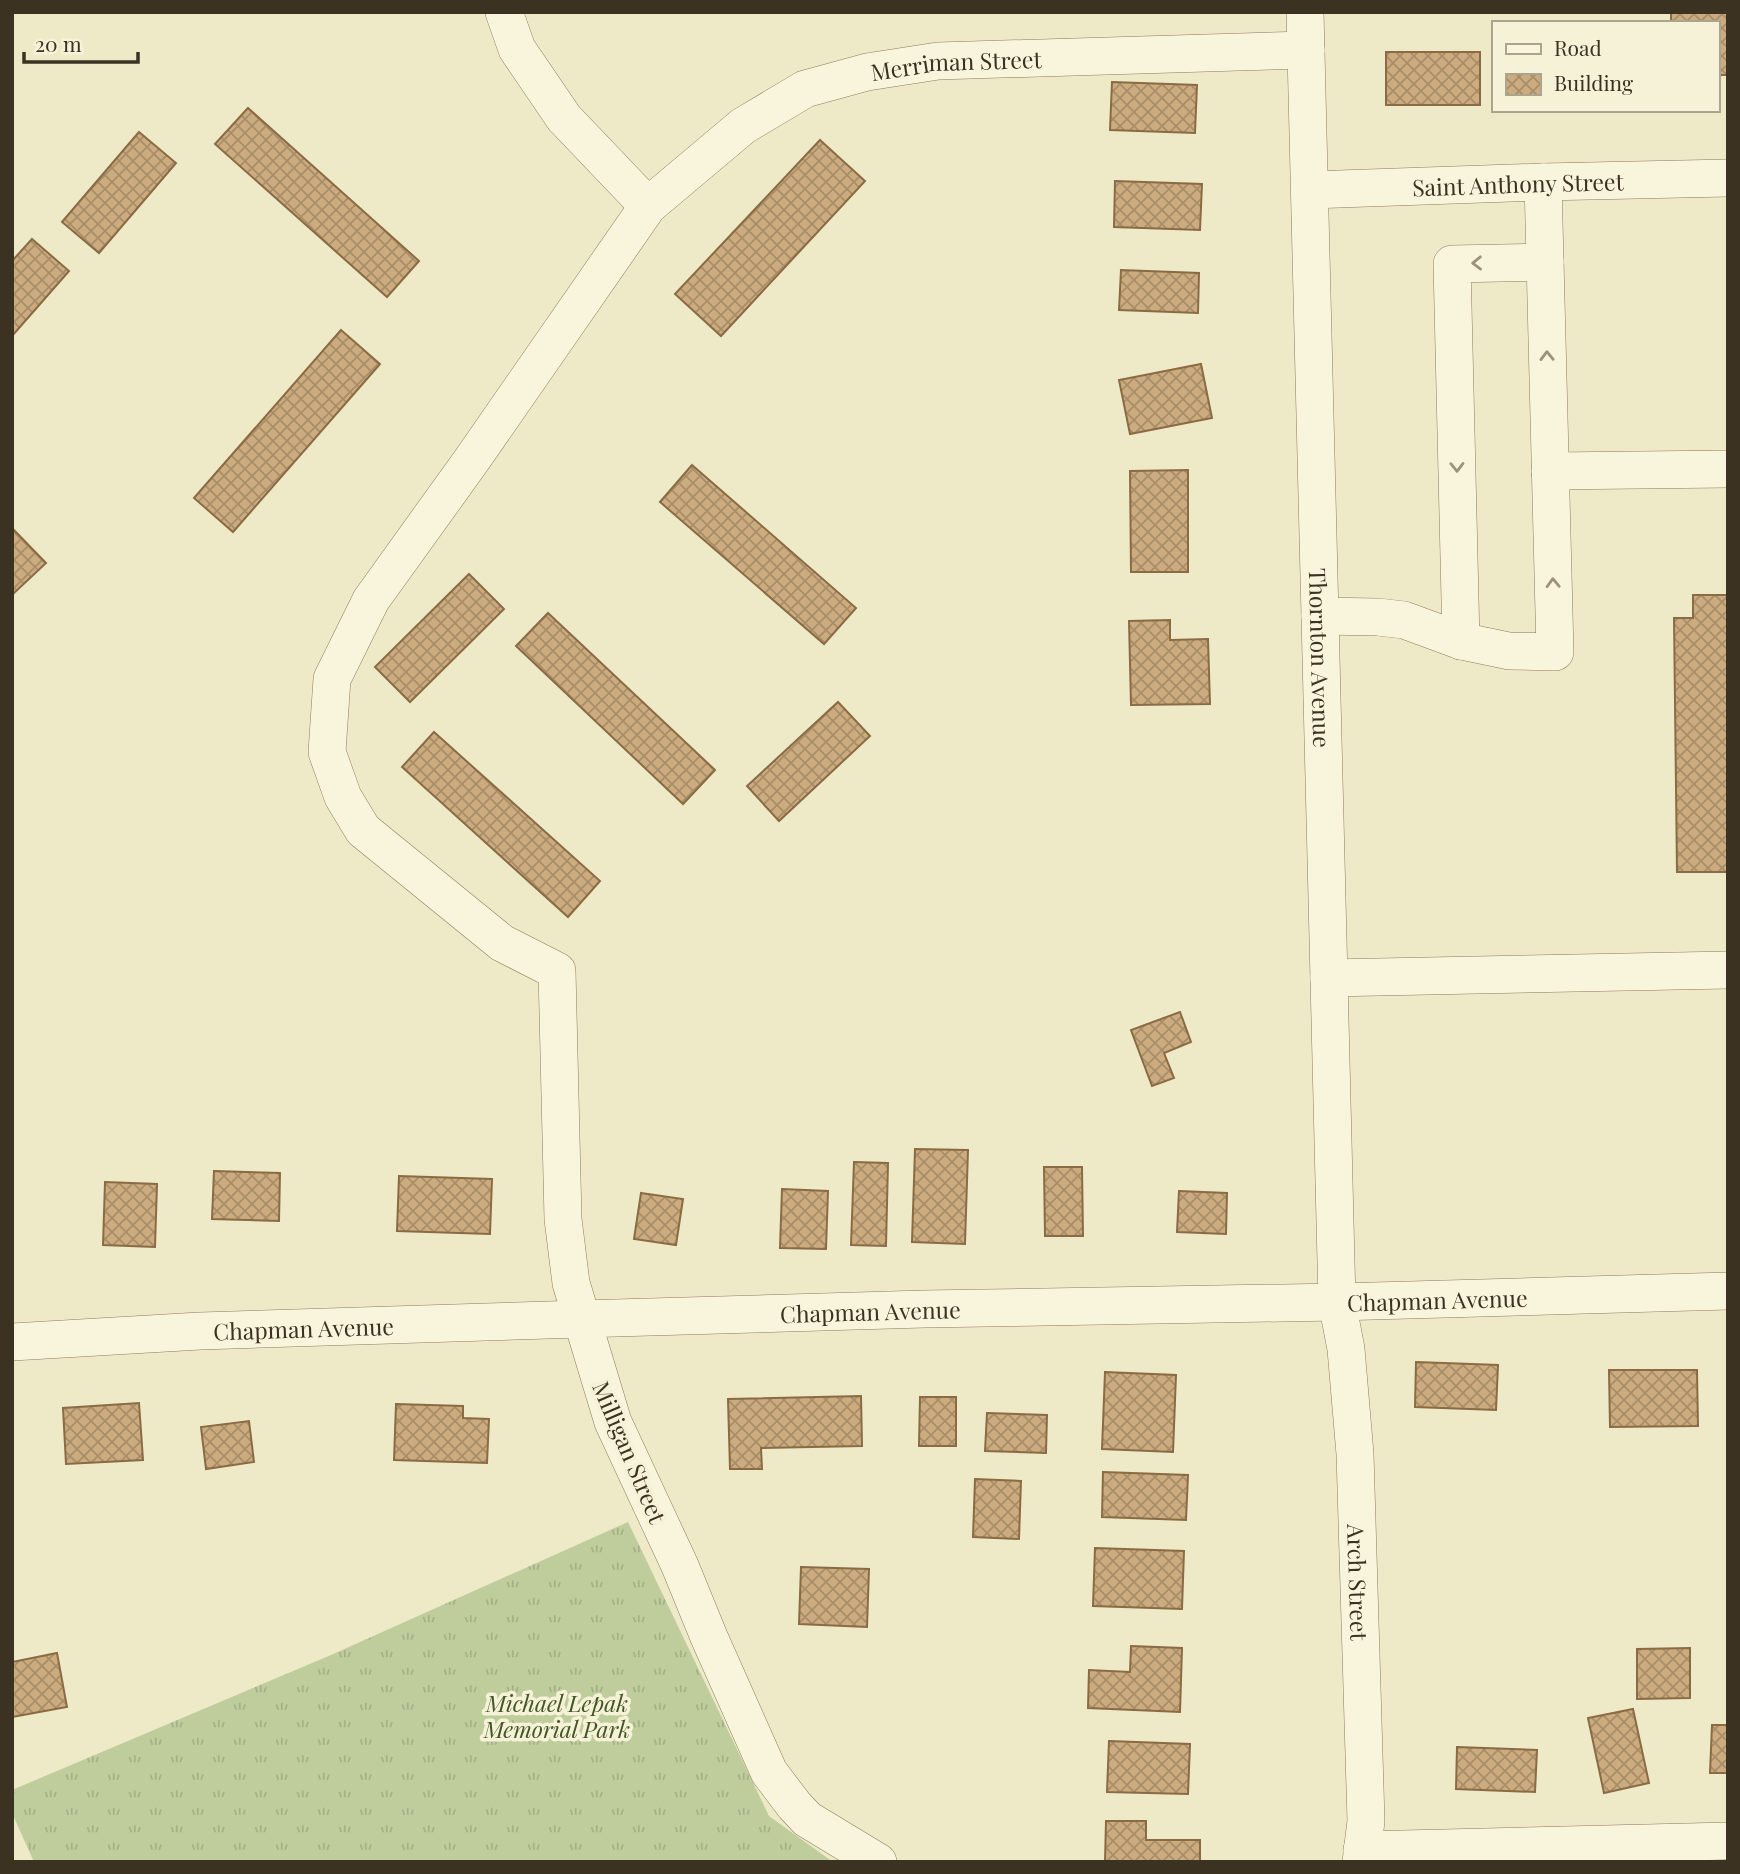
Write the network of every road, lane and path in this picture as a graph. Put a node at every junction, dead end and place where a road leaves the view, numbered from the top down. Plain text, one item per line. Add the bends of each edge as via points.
1 (504, 12) edge
2 (1305, 12) edge
3 (1306, 50) junction
4 (1728, 178) edge
5 (1542, 182) junction
6 (1310, 190) junction
7 (648, 206) junction
8 (1545, 262) junction
9 (1728, 469) edge
10 (1550, 471) junction
11 (1320, 616) junction
12 (1461, 642) junction
13 (1728, 970) edge
14 (558, 971) joint
15 (1329, 978) junction
16 (1728, 1290) edge
17 (1337, 1302) junction
18 (580, 1319) junction
19 (12, 1342) edge
20 (1728, 1841) edge
21 (1362, 1856) edge
22 (878, 1862) edge

1 - 7 street via 517,49 564,118
2 - 3 street, Thornton Avenue
3 - 6 street, Thornton Avenue
3 - 7 street, Merriman Street via 939,61 867,72 805,89 743,125
4 - 5 street, Saint Anthony Street
5 - 6 street, Saint Anthony Street
5 - 8 street
6 - 11 street, Thornton Avenue
7 - 14 street, Merriman Street via 371,600 332,679 327,752 343,797 363,830 502,943
10 -> 8 street
8 -> 12 street via 1452,264
9 - 10 street
12 -> 10 street via 1509,651 1555,652
11 - 12 street via 1404,620
11 - 15 street, Thornton Avenue
13 - 15 street
14 - 18 street, Milligan Street via 563,1219
15 - 17 street, Thornton Avenue
16 - 17 street, Chapman Avenue
17 - 18 street, Chapman Avenue
17 - 21 street, Arch Street via 1355,1454 1366,1821
18 - 19 street, Chapman Avenue
18 - 22 street, Milligan Street via 613,1422 769,1772 807,1819
20 - 21 street

